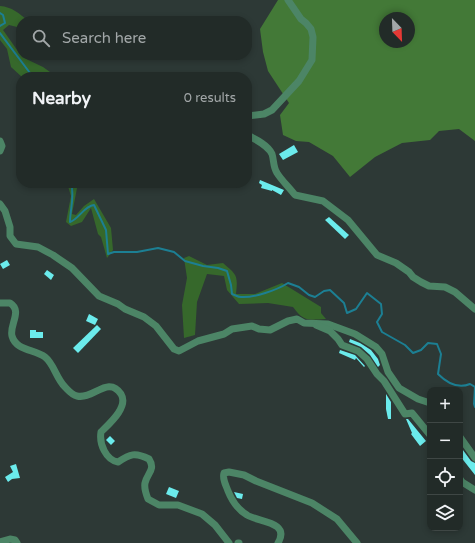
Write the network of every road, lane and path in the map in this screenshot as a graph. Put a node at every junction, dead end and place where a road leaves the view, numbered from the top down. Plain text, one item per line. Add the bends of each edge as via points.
1 (288, 0) edge
2 (252, 115) edge
3 (252, 138) edge
4 (0, 141) edge
5 (0, 151) edge
6 (0, 204) edge
7 (0, 303) edge
8 (475, 309) edge
9 (315, 324) junction
10 (427, 402) edge
11 (427, 431) edge
12 (463, 441) edge
13 (475, 458) edge
14 (463, 483) edge
15 (475, 490) edge
16 (0, 542) edge
17 (17, 543) edge
18 (230, 543) edge
19 (278, 543) edge
20 (357, 543) edge

1 - 2 street via 311,29 312,60 299,81 272,110
3 - 8 street via 272,154 277,173 295,195 323,201 348,220 377,255 396,263 429,286 445,287 455,292
4 - 5 street
6 - 9 street via 5,211 10,236 16,244 38,247 53,255 72,268 99,296 144,317 156,326 174,349 179,350 232,329 252,326 270,330 297,319
7 - 18 street via 10,303 16,308 12,332 16,344 47,358 61,383 73,394 90,395 109,386 120,393 122,404 101,432 102,444 106,455 114,461 118,462 128,455 149,459 152,470 144,488 148,499 159,505 178,505 202,514
9 - 10 street via 328,324 355,334 376,347 399,388
9 - 11 street via 330,331 342,345 358,351 367,359 405,414 412,413
12 - 13 street
14 - 15 street
16 - 17 street via 10,539
19 - 20 street via 280,532 276,525 251,518 232,500 223,478 224,473 244,475 312,503 335,517

